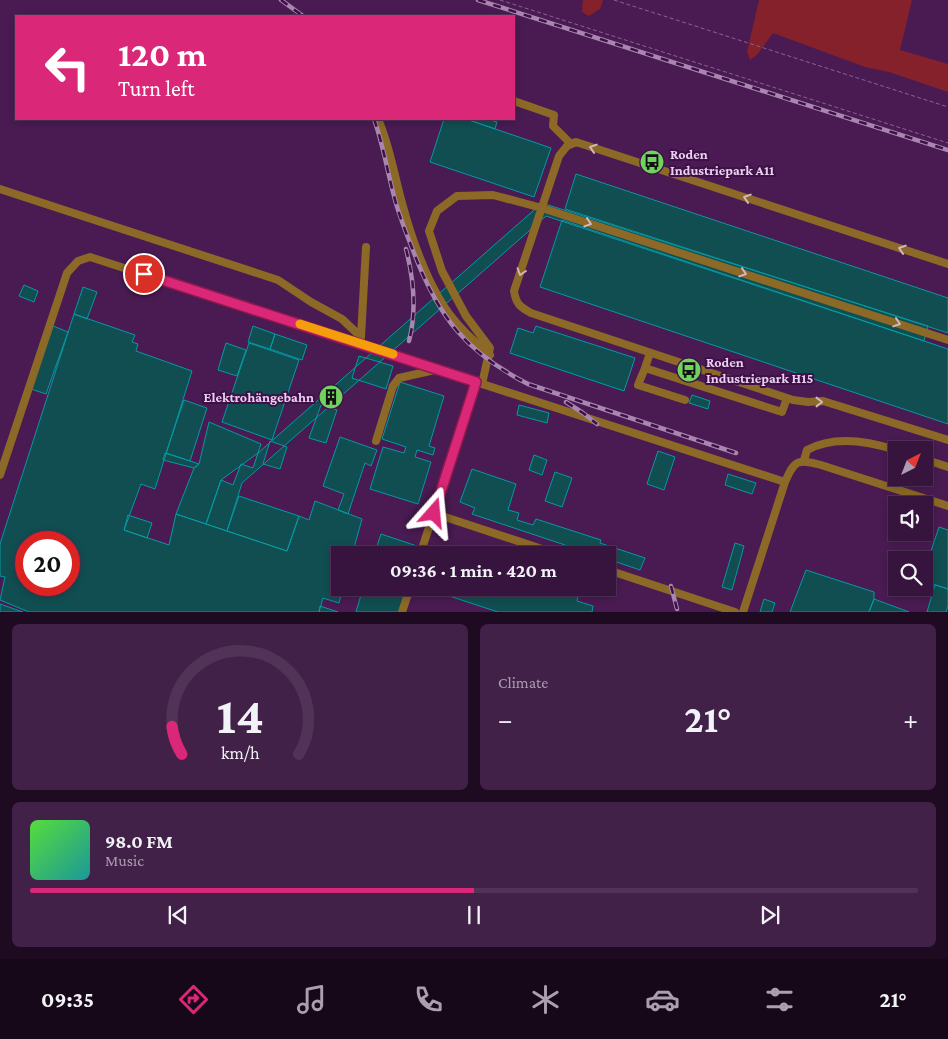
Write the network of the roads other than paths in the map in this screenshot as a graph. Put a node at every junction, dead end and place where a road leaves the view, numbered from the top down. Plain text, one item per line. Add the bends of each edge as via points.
1 (515, 101) edge
2 (378, 120) edge
3 (571, 144) junction
4 (0, 189) edge
5 (542, 208) junction
6 (366, 247) dead end
7 (948, 264) edge
8 (361, 340) junction
9 (948, 340) edge
10 (650, 353) junction
11 (490, 355) junction
12 (645, 368) junction
13 (439, 370) junction
14 (705, 371) junction
15 (479, 383) junction
16 (700, 385) junction
17 (787, 398) junction
18 (684, 400) dead end
19 (948, 440) edge
20 (376, 441) dead end
21 (888, 448) edge
22 (804, 460) junction
23 (933, 462) edge
24 (948, 467) edge
25 (0, 475) edge
26 (785, 482) junction
27 (948, 506) edge
28 (434, 513) junction
29 (423, 546) edge
30 (533, 546) edge
31 (616, 573) edge
32 (407, 596) edge
33 (402, 612) edge
34 (735, 612) edge
35 (743, 612) edge

1 - 3 street via 554,115 553,126
2 - 11 street via 402,204 427,275 446,309 470,338
3 - 5 street via 559,156
7 -> 3 street via 576,142
4 - 8 street via 278,280 342,319
5 -> 9 street
5 -> 10 street via 514,291 515,301 531,313
5 - 11 street via 493,196 457,196 437,210 429,231 442,271 466,316 490,348
6 - 8 street
8 - 13 street
8 - 25 street via 90,257 78,260 66,273
10 - 12 street
10 - 14 street
11 - 15 street
12 - 16 street
12 - 18 street via 638,385
13 - 15 street
13 - 20 street via 399,378 393,386
14 - 16 street
14 - 17 street
15 - 26 street
15 - 28 street
16 - 17 street via 782,412
17 -> 19 street via 823,401
21 - 22 street via 853,441 819,443 807,450
22 - 26 street via 796,463
22 - 27 street
23 - 24 street
26 - 35 street
28 - 29 street
28 - 30 street
31 - 34 street
32 - 33 street

